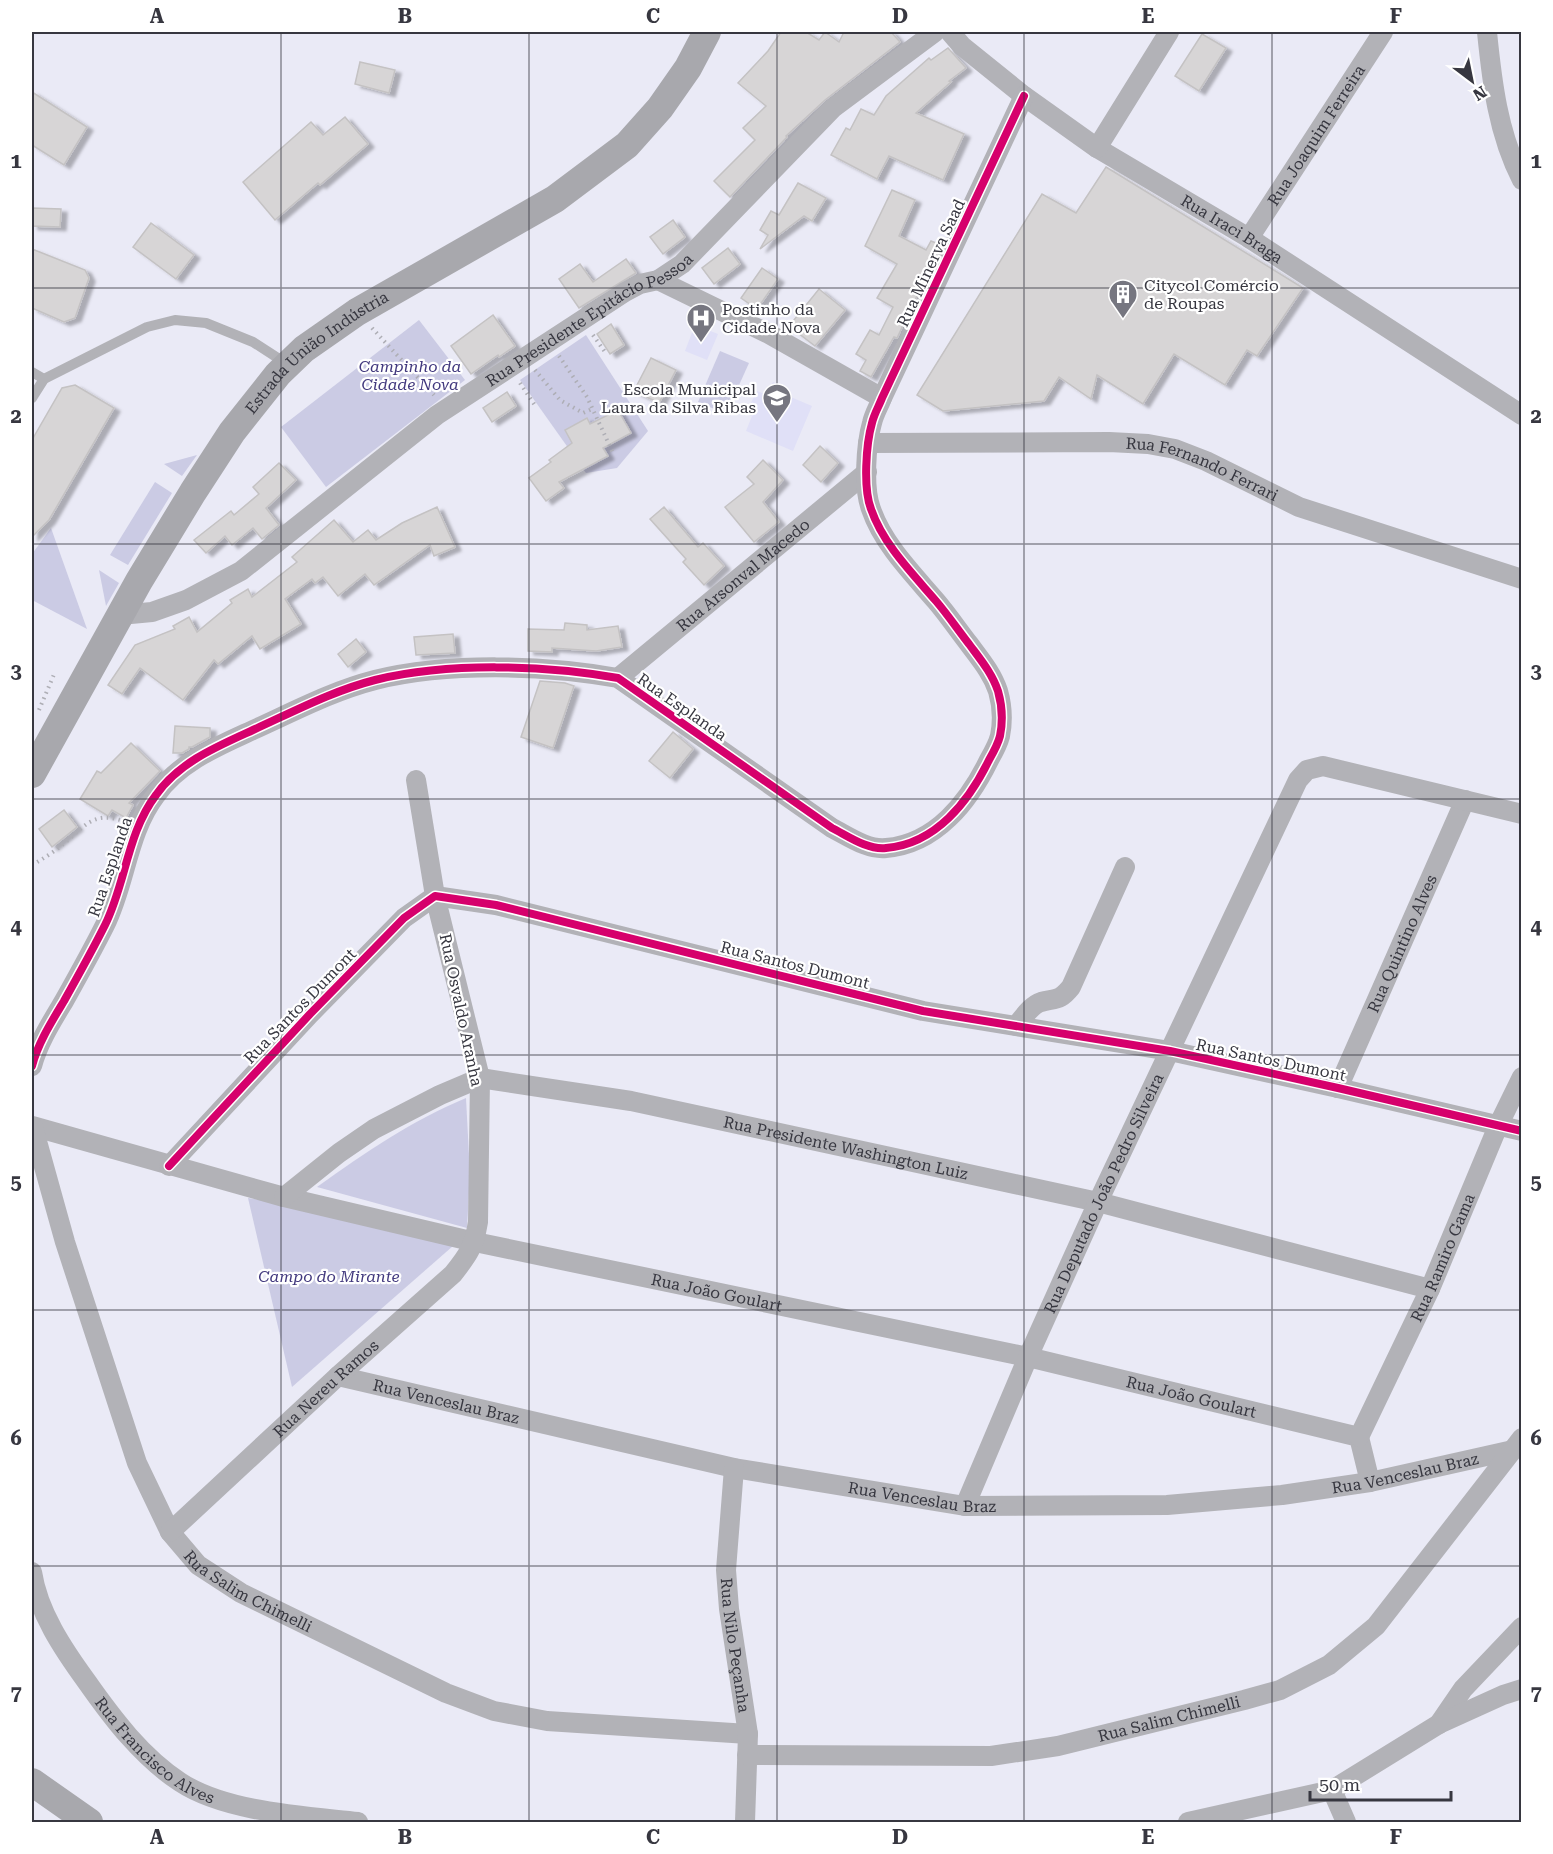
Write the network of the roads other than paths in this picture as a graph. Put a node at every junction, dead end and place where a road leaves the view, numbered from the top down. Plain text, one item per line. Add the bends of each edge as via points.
1 (707, 32) edge
2 (935, 32) edge
3 (1169, 32) edge
4 (1383, 32) edge
5 (1487, 32) edge
6 (961, 36) edge
7 (1024, 96) junction
8 (1096, 148) junction
9 (1521, 180) edge
10 (1249, 238) junction
11 (658, 280) junction
12 (287, 364) junction
13 (32, 372) edge
14 (44, 379) junction
15 (32, 398) edge
16 (882, 398) junction
17 (1521, 415) edge
18 (868, 443) junction
19 (867, 472) junction
20 (1521, 579) edge
21 (120, 615) junction
22 (618, 678) junction
23 (32, 774) edge
24 (416, 780) dead end
25 (1465, 800) junction
26 (1521, 814) edge
27 (1125, 867) dead end
28 (435, 896) junction
29 (1016, 1026) junction
30 (1170, 1051) junction
31 (32, 1066) edge
32 (1521, 1077) edge
33 (480, 1078) junction
34 (1338, 1088) junction
35 (32, 1126) edge
36 (1498, 1126) junction
37 (1521, 1131) edge
38 (169, 1166) junction
39 (284, 1197) junction
40 (1098, 1202) junction
41 (475, 1242) junction
42 (1430, 1289) junction
43 (1028, 1357) junction
44 (338, 1376) junction
45 (1359, 1437) junction
46 (1519, 1450) edge
47 (734, 1468) junction
48 (1370, 1482) junction
49 (965, 1506) junction
50 (170, 1532) junction
51 (32, 1572) edge
52 (1521, 1628) edge
53 (1521, 1689) edge
54 (1438, 1724) junction
55 (748, 1734) junction
56 (747, 1755) junction
57 (32, 1782) edge
58 (1332, 1790) junction
59 (89, 1822) edge
60 (358, 1822) edge
61 (745, 1822) edge
62 (1188, 1822) edge
63 (1346, 1822) edge

1 - 12 main road, Estrada União Indústria via 660,108 611,158 555,199 357,312
2 - 11 street, Rua Presidente Epitácio Pessoa via 833,108 682,264
3 - 8 street
4 - 10 street, Rua Joaquim Ferreira
5 - 9 street via 1503,134
6 - 7 street, Rua Iraci Braga
7 - 8 street, Rua Iraci Braga
7 - 16 street, Rua Minerva Saad
8 - 10 street, Rua Iraci Braga
10 - 17 street, Rua Iraci Braga
11 - 16 street via 769,334
11 - 21 street, Rua Presidente Epitácio Pessoa via 625,292 447,408 241,572 186,600 152,612
12 - 14 lane via 253,342 206,323 175,320 147,327
12 - 21 main road, Estrada União Indústria via 221,447
13 - 14 lane
14 - 15 lane
16 - 18 street, Rua Minerva Saad
18 - 19 street, Rua Esplanda
18 - 20 street, Rua Fernando Ferrari via 1109,442 1175,449 1299,507
19 - 22 street, Rua Arsonval Macedo
19 - 22 street, Rua Esplanda via 870,507 882,532 988,669 998,691 1000,737 978,783 940,826 912,842 885,849 863,844 832,828
21 - 23 main road, Estrada União Indústria
22 - 31 street, Rua Esplanda via 576,671 472,669 375,680 336,692 200,756 157,792 143,814 107,922 46,1031
24 - 28 street, Rua Osvaldo Aranha
25 - 26 street
25 - 30 street, Rua Deputado João Pedro Silveira via 1323,766 1307,770 1298,780
25 - 34 street, Rua Quintino Alves
27 - 29 street via 1071,987 1058,999 1034,1006
28 - 29 street, Rua Santos Dumont via 496,905 922,1011
28 - 33 street, Rua Osvaldo Aranha
28 - 38 street, Rua Santos Dumont via 404,918
29 - 30 street, Rua Santos Dumont
30 - 34 street, Rua Santos Dumont
30 - 40 street, Rua Deputado João Pedro Silveira
32 - 36 street, Rua Ramiro Gama
33 - 39 street via 374,1129
33 - 40 street, Rua Presidente Washington Luiz via 631,1101
33 - 41 street, Rua Osvaldo Aranha
34 - 36 street, Rua Santos Dumont
35 - 38 street, Rua João Goulart
35 - 50 street, Rua Salim Chimelli via 65,1242 137,1462
36 - 37 street, Rua Santos Dumont
36 - 42 street, Rua Ramiro Gama
38 - 39 street, Rua João Goulart
39 - 41 street, Rua João Goulart
40 - 42 street, Rua Presidente Washington Luiz
40 - 43 street, Rua Deputado João Pedro Silveira
41 - 43 street, Rua João Goulart
41 - 44 street, Rua Nereu Ramos via 453,1274
42 - 45 street, Rua Ramiro Gama
43 - 45 street, Rua João Goulart
43 - 49 street, Rua Deputado João Pedro Silveira
44 - 47 street, Rua Venceslau Braz
44 - 50 street, Rua Nereu Ramos
45 - 48 street
46 - 48 street, Rua Venceslau Braz
46 - 56 street, Rua Salim Chimelli via 1494,1471 1376,1626 1329,1665 1280,1689 1058,1746 1000,1755
47 - 49 street, Rua Venceslau Braz
47 - 55 street, Rua Nilo Peçanha via 726,1570
48 - 49 street, Rua Venceslau Braz via 1282,1495 1167,1505
50 - 55 street, Rua Salim Chimelli via 198,1565 241,1593 446,1693 494,1711 547,1721
51 - 60 street, Rua Francisco Alves via 46,1617 70,1658 127,1734 161,1768 182,1784 223,1801 264,1811
52 - 54 street via 1463,1689
53 - 54 street
54 - 58 street
55 - 56 street, Rua Nilo Peçanha
56 - 61 street, Rua Nilo Peçanha
57 - 59 main road
58 - 62 street
58 - 63 street

